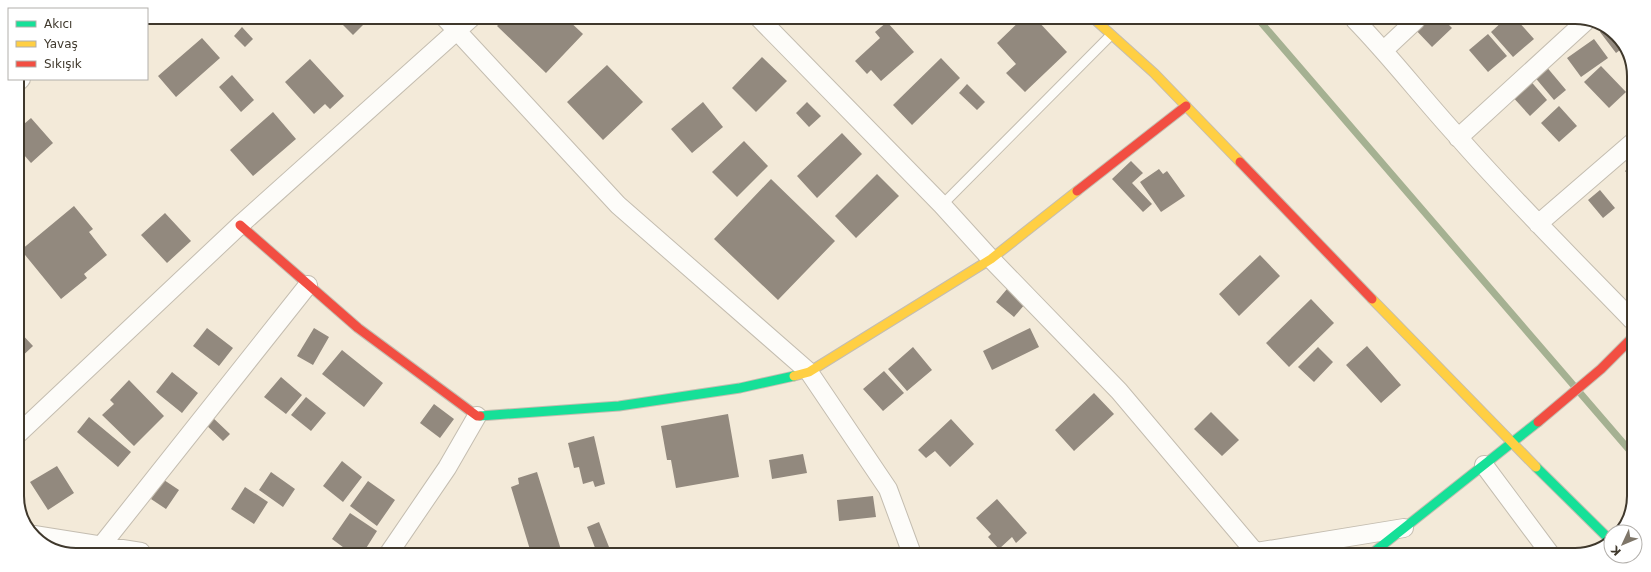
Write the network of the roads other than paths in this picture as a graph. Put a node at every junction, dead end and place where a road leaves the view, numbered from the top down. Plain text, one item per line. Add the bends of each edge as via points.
1 (451, 24) edge
2 (464, 24) edge
3 (766, 24) edge
4 (1100, 24) edge
5 (1359, 24) edge
6 (1412, 24) edge
7 (1582, 24) edge
8 (458, 31) junction
9 (1112, 35) junction
10 (1384, 50) junction
11 (1186, 106) junction
12 (1458, 138) junction
13 (1627, 147) edge
14 (942, 205) junction
15 (1538, 224) junction
16 (240, 225) junction
17 (991, 259) junction
18 (308, 285) junction
19 (1627, 315) edge
20 (1627, 343) edge
21 (809, 372) junction
22 (477, 416) junction
23 (24, 428) edge
24 (1512, 443) junction
25 (1484, 465) junction
26 (1404, 528) junction
27 (1603, 533) edge
28 (45, 537) edge
29 (102, 546) junction
30 (109, 548) edge
31 (392, 548) edge
32 (910, 548) edge
33 (1245, 548) edge
34 (1280, 548) edge
35 (1388, 548) edge
36 (1546, 548) edge

1 - 8 street
2 - 8 street
3 - 14 street
4 - 9 street
5 - 10 street
6 - 10 street
7 - 12 street
8 - 16 street
8 - 21 street via 618,205
9 - 11 street
9 - 14 lane
10 - 12 street
11 - 17 street
11 - 24 street
12 - 15 street
13 - 15 street
14 - 17 street
15 - 19 street
16 - 18 street
16 - 23 street
17 - 21 street
17 - 33 street via 1119,391
18 - 22 street via 358,328
18 - 29 street
20 - 24 street via 1601,369
21 - 22 street via 740,388 619,406
21 - 32 street via 888,489
22 - 31 street via 447,468
24 - 25 street
24 - 27 street
25 - 26 street
25 - 36 street
26 - 34 street
26 - 35 street
28 - 29 street
29 - 30 street

